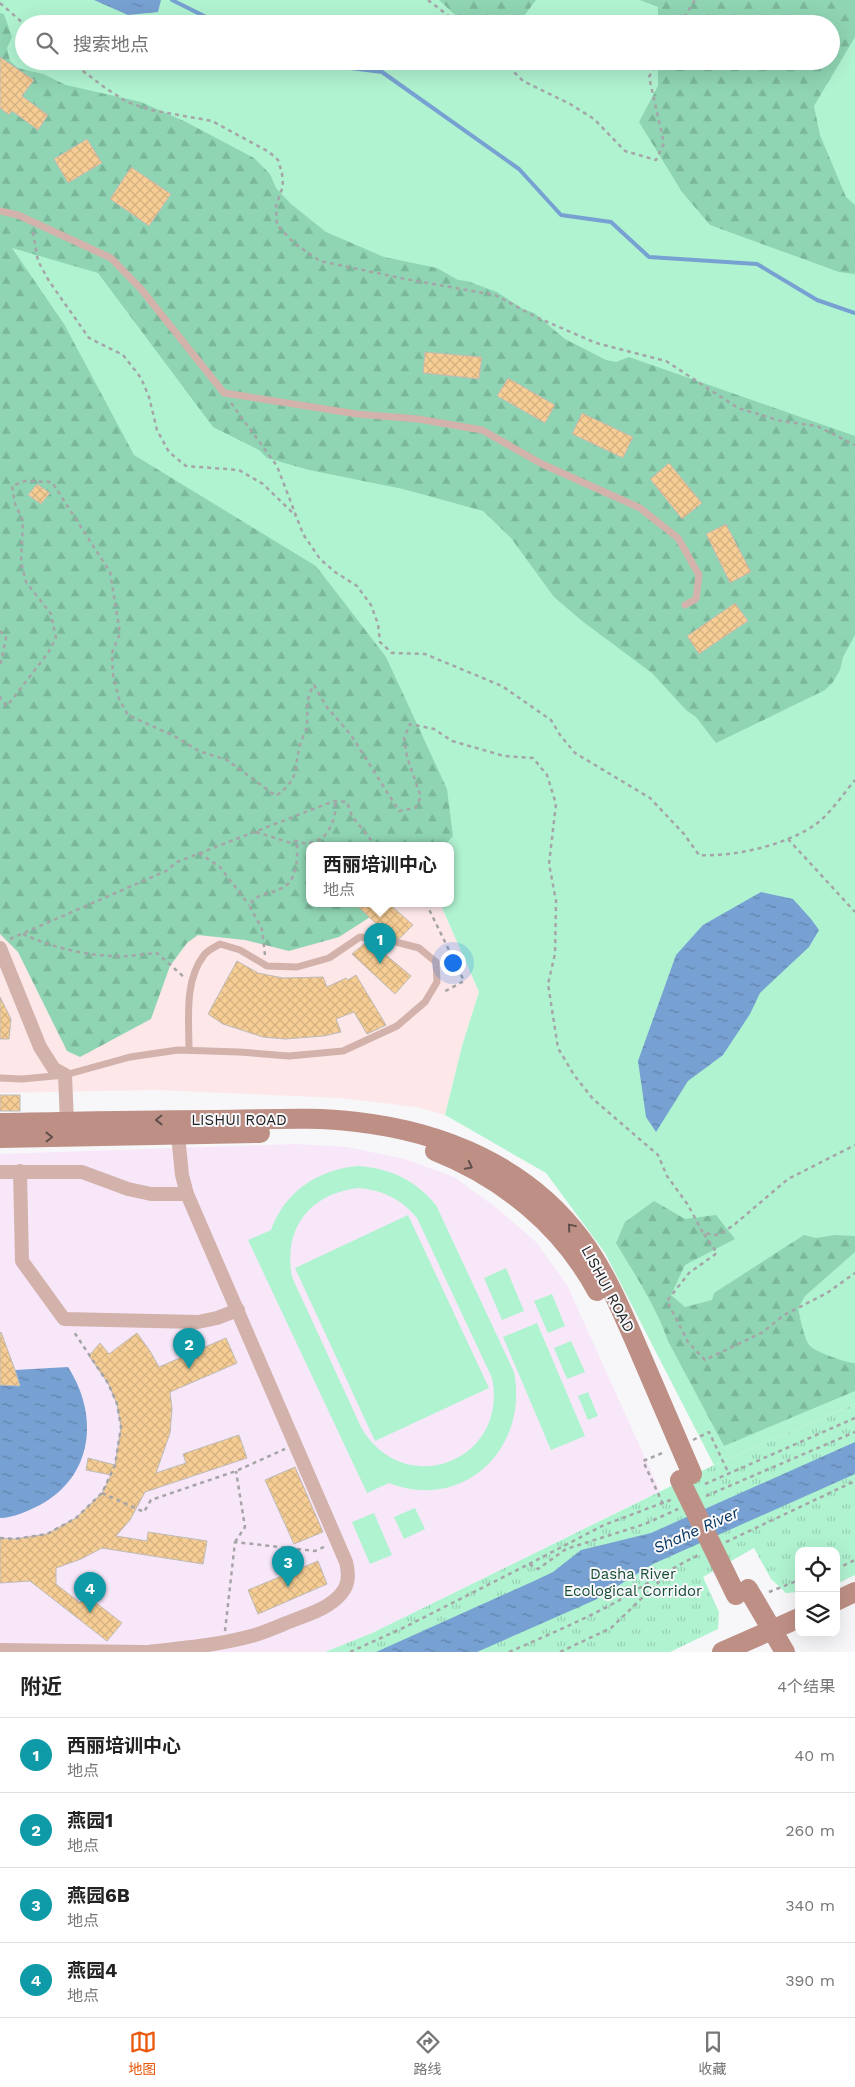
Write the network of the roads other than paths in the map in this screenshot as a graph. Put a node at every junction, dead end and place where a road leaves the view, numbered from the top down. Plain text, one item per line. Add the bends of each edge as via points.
1 (0, 211) edge
2 (685, 605) dead end
3 (384, 940) dead end
4 (396, 942) dead end
5 (4, 944) edge
6 (189, 1050) junction
7 (65, 1075) junction
8 (0, 1078) edge
9 (67, 1122) junction
10 (0, 1123) edge
11 (178, 1135) junction
12 (0, 1138) edge
13 (0, 1172) edge
14 (20, 1172) junction
15 (187, 1194) junction
16 (238, 1310) junction
17 (674, 1449) junction
18 (855, 1592) edge
19 (840, 1599) edge
20 (855, 1607) edge
21 (840, 1613) edge
22 (795, 1621) edge
23 (795, 1634) edge
24 (769, 1644) edge
25 (0, 1650) edge
26 (144, 1652) edge
27 (148, 1652) edge
28 (722, 1652) edge

1 - 2 lane via 18,215 111,258 224,393 482,430 542,464 640,508 678,538 699,575 696,599
3 - 6 lane via 360,937 329,958 297,967 267,966 240,950 220,944 205,954 194,971
4 - 6 lane via 419,948 436,962 437,982 425,1002 397,1026 343,1051 289,1056
5 - 7 street via 40,1047 54,1069
6 - 7 lane via 130,1057
7 - 8 lane
7 - 9 street
9 - 10 main road, LISHUI ROAD
17 -> 9 main road, LISHUI ROAD via 625,1318 594,1258 552,1207 491,1161 438,1139 357,1122
12 -> 11 main road, LISHUI ROAD
11 - 15 street
11 -> 17 main road, LISHUI ROAD via 302,1133 368,1137 430,1150 470,1166 489,1178 539,1216 582,1266
13 - 14 street
14 - 15 street via 82,1172 151,1194
14 - 16 street via 22,1261 64,1319 198,1322
15 - 16 street
16 - 27 street via 346,1562 349,1573 346,1585 341,1594 314,1612 255,1635 201,1647
17 - 24 main road, LISHUI ROAD
18 - 19 main road
20 - 21 main road
22 - 24 main road
23 - 24 main road
24 - 28 main road
25 - 26 street

